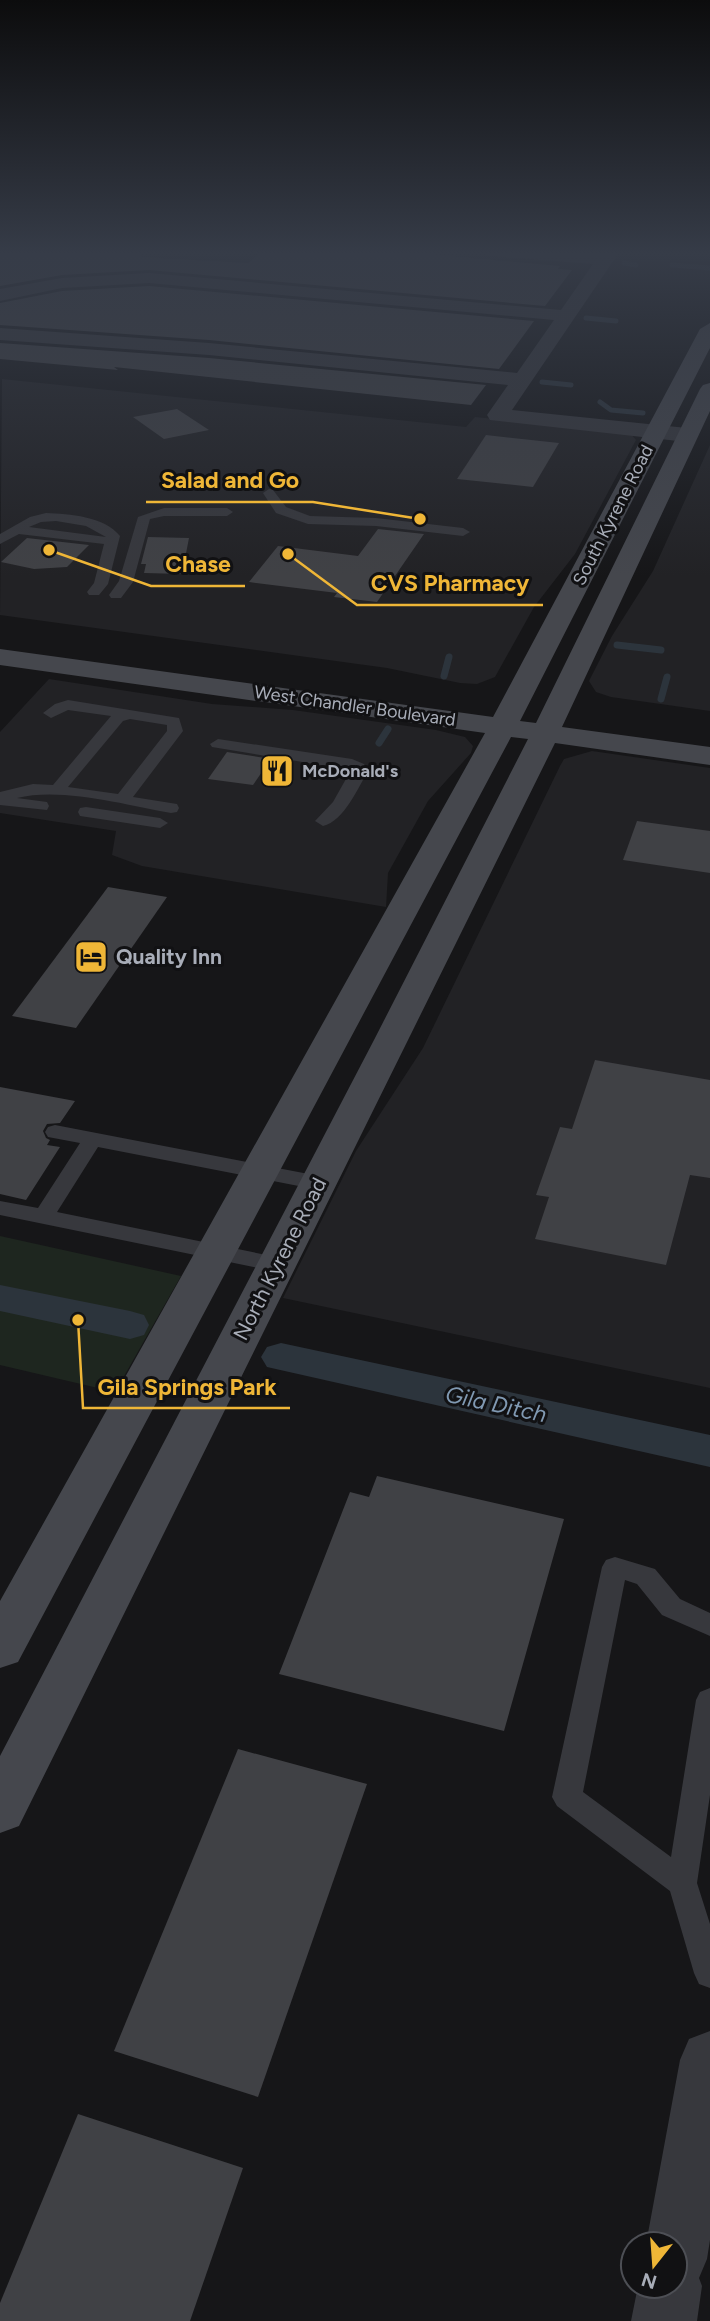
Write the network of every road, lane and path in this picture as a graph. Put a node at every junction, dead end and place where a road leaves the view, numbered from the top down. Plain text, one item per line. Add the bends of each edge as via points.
1 (312, 359) edge
2 (536, 359) edge
3 (694, 359) edge
4 (522, 380) junction
5 (710, 389) edge
6 (656, 432) junction
7 (687, 435) junction
8 (270, 493) dead end
9 (227, 512) dead end
10 (647, 521) junction
11 (463, 532) dead end
12 (0, 540) edge
13 (598, 544) junction
14 (94, 592) dead end
15 (116, 595) dead end
16 (0, 657) edge
17 (484, 697) dead end
18 (51, 713) dead end
19 (128, 714) junction
20 (509, 714) junction
21 (562, 717) junction
22 (218, 744) dead end
23 (710, 756) edge
24 (57, 790) junction
25 (0, 799) edge
26 (122, 800) junction
27 (41, 806) dead end
28 (171, 808) dead end
29 (86, 812) dead end
30 (323, 821) dead end
31 (160, 823) dead end
32 (55, 1132) dead end
33 (93, 1139) junction
34 (258, 1171) junction
35 (319, 1183) junction
36 (0, 1208) edge
37 (43, 1217) junction
38 (215, 1251) junction
39 (278, 1264) junction
40 (710, 1625) edge
41 (0, 1647) edge
42 (710, 1700) edge
43 (0, 1809) edge
44 (682, 1883) junction
45 (710, 1973) edge
46 (710, 2060) edge
47 (680, 2230) edge
48 (668, 2300) edge
49 (664, 2321) edge

1 - 4 street
2 - 4 street
3 - 6 main road, South Kyrene Road
4 - 6 street via 498,415
5 - 7 main road, South Kyrene Road
6 - 7 street
6 - 13 main road, South Kyrene Road
7 - 10 main road, South Kyrene Road
8 - 11 lane via 281,510 308,520
9 - 15 lane via 164,512 144,517 126,582
10 - 13 main road via 622,528
10 - 21 main road, South Kyrene Road
12 - 14 lane via 44,517 96,524 111,537 101,584
13 - 20 main road, South Kyrene Road
16 - 20 main road, West Chandler Boulevard
17 - 20 main road, West Chandler Boulevard
18 - 19 lane via 68,705
19 - 24 lane via 118,718
19 - 26 lane via 174,721 175,731
20 - 21 main road, West Chandler Boulevard
20 - 34 main road
21 - 23 main road, West Chandler Boulevard
21 - 35 main road, North Kyrene Road
22 - 30 lane via 358,767 360,771 339,805
24 - 25 lane via 33,789
24 - 26 lane
25 - 27 lane
26 - 28 lane
29 - 31 lane
32 - 33 lane
33 - 34 lane
33 - 37 lane
34 - 35 lane
34 - 38 main road
35 - 39 main road, North Kyrene Road
36 - 37 lane
37 - 38 lane
38 - 39 lane
38 - 41 main road
39 - 43 main road, North Kyrene Road
40 - 44 lane via 671,1607 646,1576 615,1567 568,1797
42 - 44 lane
44 - 45 lane
46 - 47 street
48 - 49 street

